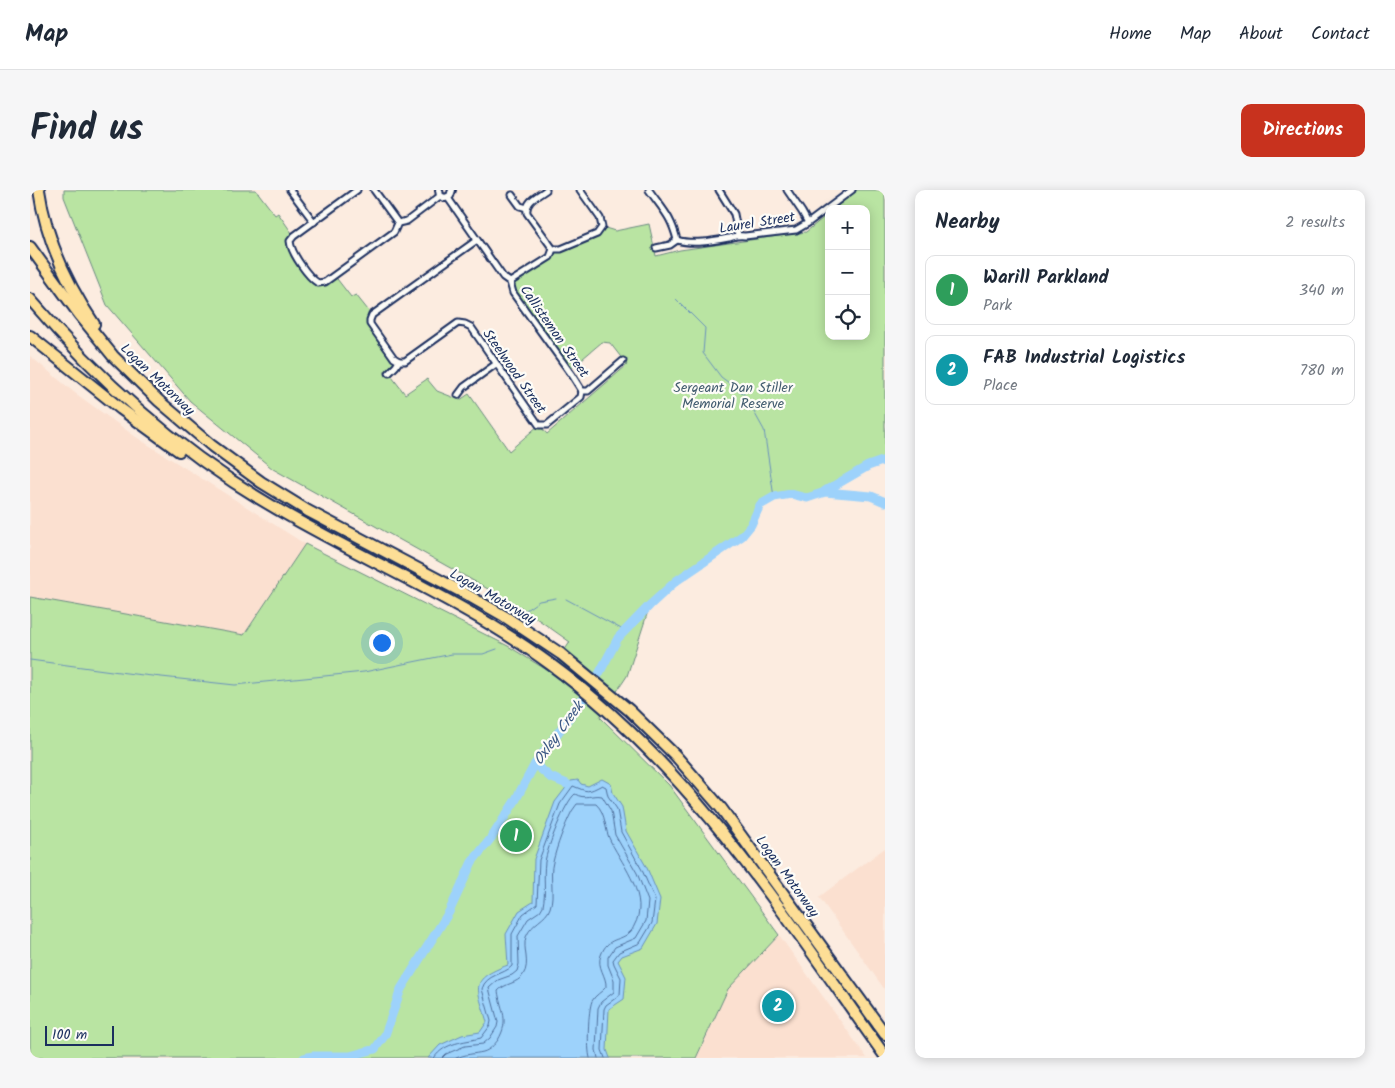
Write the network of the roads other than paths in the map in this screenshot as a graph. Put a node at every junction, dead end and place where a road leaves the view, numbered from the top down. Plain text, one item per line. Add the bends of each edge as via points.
1 (39, 190) edge
2 (290, 190) edge
3 (357, 190) edge
4 (374, 190) edge
5 (452, 190) edge
6 (546, 190) edge
7 (580, 190) edge
8 (649, 190) edge
9 (719, 190) edge
10 (787, 190) edge
11 (852, 190) edge
12 (440, 193) edge
13 (512, 195) dead end
14 (448, 198) junction
15 (526, 208) junction
16 (314, 222) junction
17 (398, 223) junction
18 (808, 224) junction
19 (738, 235) junction
20 (477, 240) junction
21 (677, 240) junction
22 (30, 247) edge
23 (656, 248) dead end
24 (553, 250) junction
25 (510, 282) junction
26 (30, 299) edge
27 (30, 336) edge
28 (399, 361) junction
29 (623, 362) dead end
30 (496, 364) junction
31 (389, 373) dead end
32 (582, 391) junction
33 (458, 395) dead end
34 (159, 401) junction
35 (212, 468) junction
36 (885, 1034) edge
37 (885, 1056) edge

1 - 34 highway via 55,250 77,298 102,335
2 - 16 street
3 - 16 street
4 - 17 street
5 - 14 street
6 - 15 street
7 - 24 street via 600,218 602,227 597,234
8 - 21 street via 668,214
9 - 19 street via 734,214
10 - 18 street
11 - 18 street, Laurel Street
12 - 14 street
12 - 17 street via 407,221
13 - 15 street via 520,206
14 - 20 street, Callistemon Street
15 - 24 street
16 - 17 street via 290,241 291,248 318,283 325,282 394,232
18 - 19 street, Laurel Street via 796,230
19 - 21 street, Laurel Street via 687,243
20 - 25 street, Callistemon Street
20 - 28 street via 372,315 370,324
21 - 23 street, Laurel Street
22 - 34 highway, Logan Motorway via 89,328
24 - 25 street via 550,257
25 - 32 street, Callistemon Street via 513,293
26 - 35 highway, Logan Motorway via 114,389
27 - 35 highway via 142,425 201,465
28 - 30 street, Steelwood Street via 406,361 458,324 465,324 471,327
28 - 31 street, Steelwood Street
29 - 32 street via 588,391
30 - 32 street, Steelwood Street via 540,425 548,425 581,397
30 - 33 street
34 - 36 highway, Logan Motorway via 212,446 283,496 483,603 561,654 615,698 668,748 716,802
35 - 37 highway, Logan Motorway via 301,523 494,626 552,665 606,708 653,752 719,828

